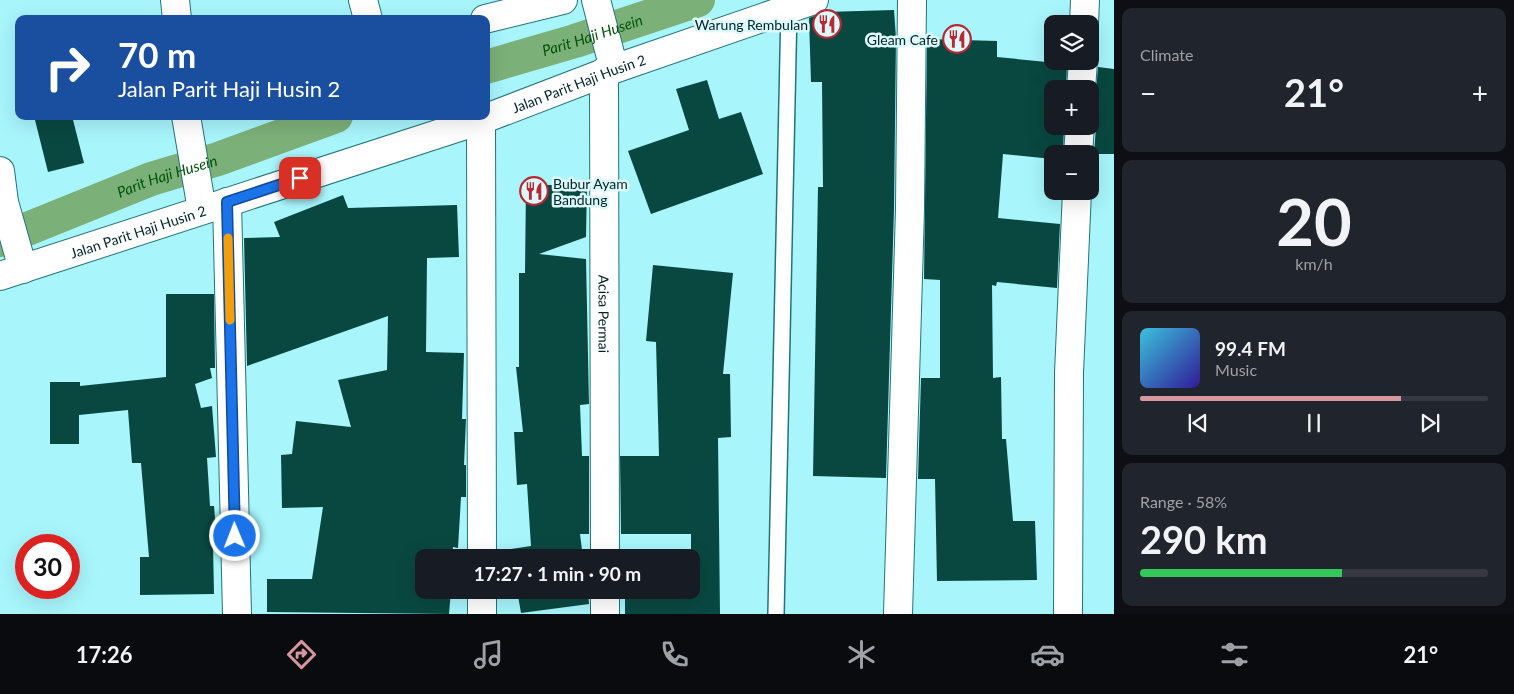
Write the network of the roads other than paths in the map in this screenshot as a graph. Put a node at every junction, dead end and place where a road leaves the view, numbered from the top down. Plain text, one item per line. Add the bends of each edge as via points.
1 (175, 0) edge
2 (363, 0) edge
3 (562, 0) edge
4 (912, 0) edge
5 (1085, 0) edge
6 (597, 4) edge
7 (801, 4) edge
8 (177, 15) edge
9 (367, 15) edge
10 (1084, 15) edge
11 (490, 18) edge
12 (610, 65) junction
13 (490, 116) edge
14 (186, 120) edge
15 (481, 120) joint
16 (0, 172) edge
17 (1077, 200) edge
18 (210, 202) junction
19 (14, 266) edge
20 (482, 549) edge
21 (605, 549) edge
22 (482, 599) edge
23 (605, 599) edge
24 (237, 614) edge
25 (482, 614) edge
26 (605, 614) edge
27 (776, 614) edge
28 (898, 614) edge
29 (1068, 614) edge

1 - 8 street
2 - 9 street
3 - 11 street
4 - 28 street via 910,209
5 - 10 street
6 - 12 street, Acisa Permai
7 - 12 street, Jalan Parit Haji Husin 2
7 - 27 lane
12 - 13 street, Jalan Parit Haji Husin 2
12 - 21 street, Acisa Permai
14 - 18 street
15 - 18 street, Jalan Parit Haji Husin 2
15 - 20 street
16 - 19 street
17 - 29 street via 1069,374
18 - 19 street, Jalan Parit Haji Husin 2
18 - 24 street
22 - 25 street
23 - 26 street

